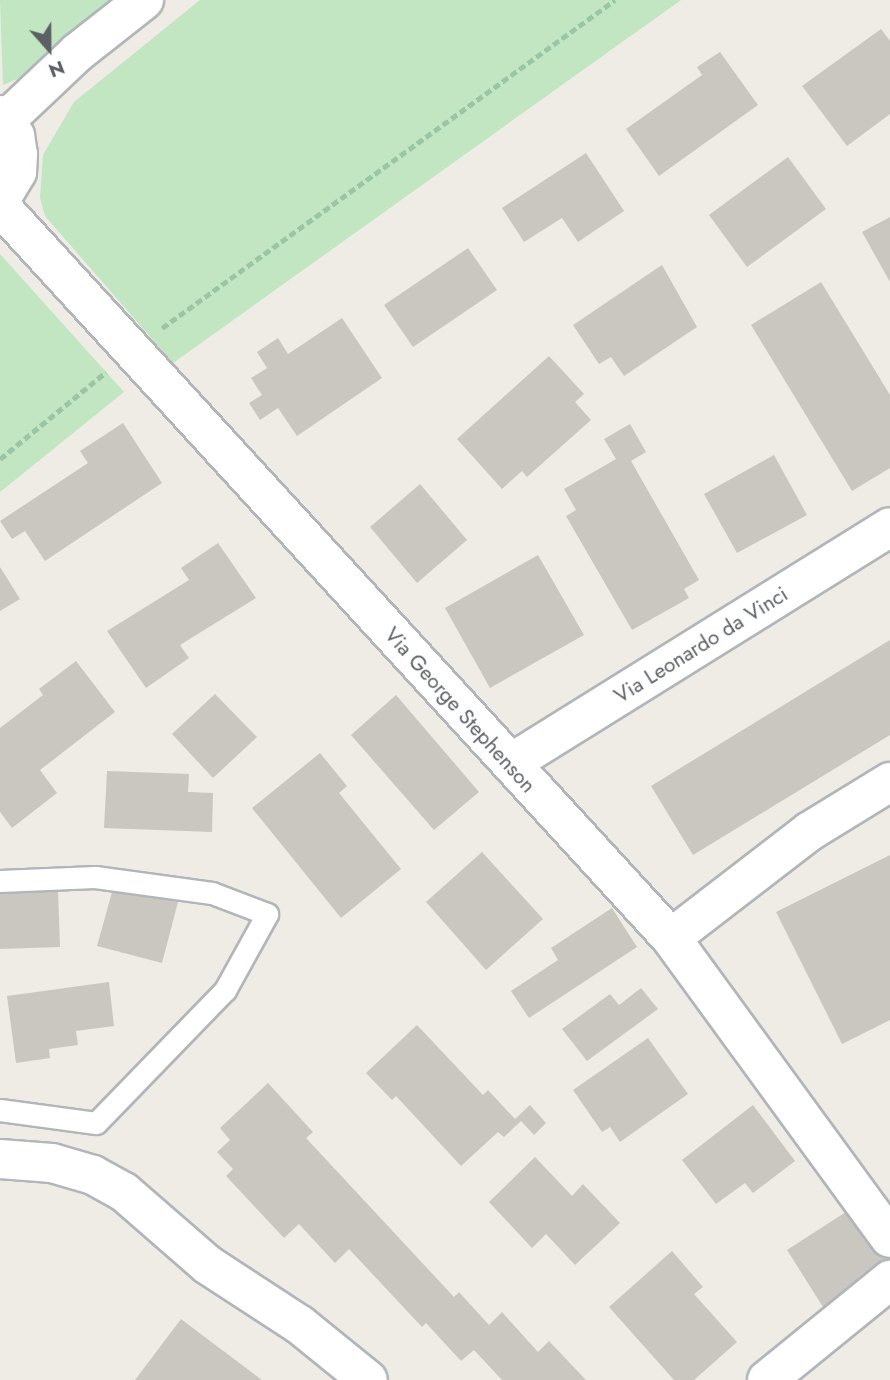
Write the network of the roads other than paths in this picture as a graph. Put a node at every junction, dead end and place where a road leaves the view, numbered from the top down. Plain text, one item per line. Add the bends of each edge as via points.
1 (144, 0) edge
2 (3, 118) edge
3 (0, 200) edge
4 (0, 206) edge
5 (890, 527) edge
6 (511, 763) junction
7 (890, 782) edge
8 (0, 881) edge
9 (671, 938) junction
10 (0, 1110) edge
11 (0, 1159) edge
12 (890, 1238) edge
13 (890, 1280) edge
14 (300, 1325) junction
15 (368, 1380) edge
16 (394, 1380) edge
17 (768, 1380) edge

1 - 2 street
2 - 3 street via 18,154 17,172
4 - 6 street, Via George Stephenson
5 - 6 street, Via Leonardo da Vinci
6 - 9 street, Via George Stephenson via 562,825
7 - 9 street via 810,831
8 - 10 lane via 95,877 212,893 267,914 225,989 96,1123
9 - 12 street, Via George Stephenson
11 - 14 street via 52,1163 93,1175 124,1192 208,1265
13 - 17 street
14 - 15 street
14 - 16 street via 342,1342

